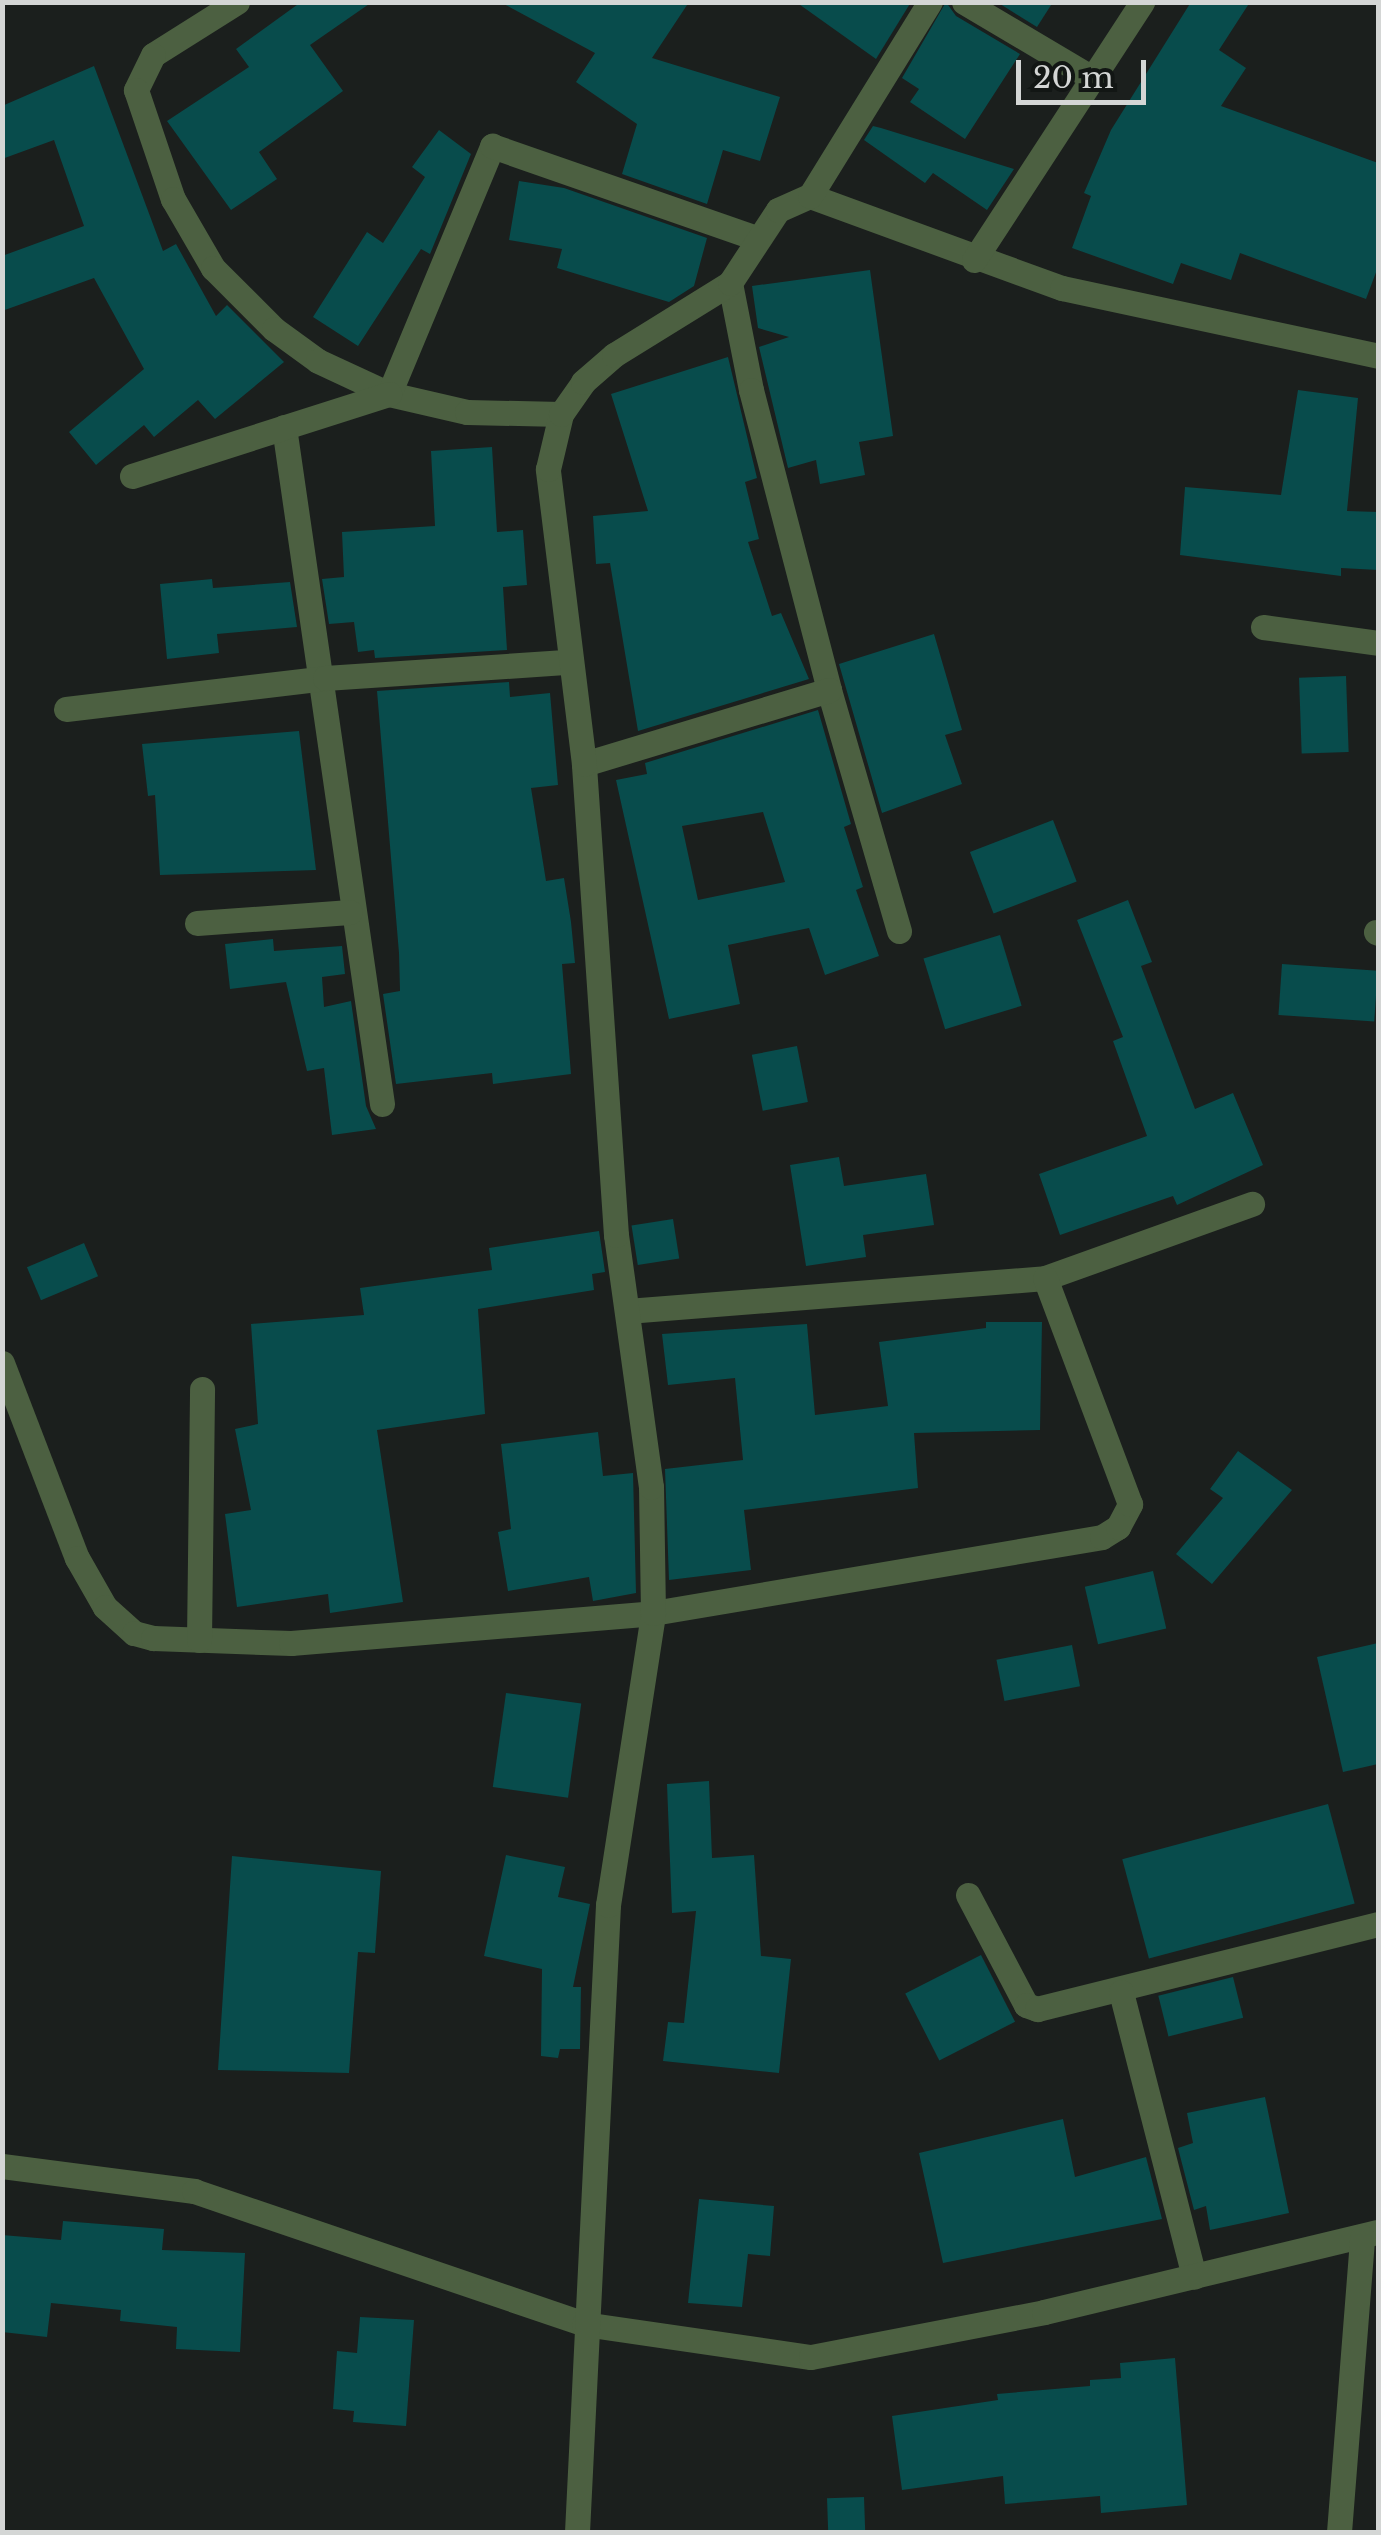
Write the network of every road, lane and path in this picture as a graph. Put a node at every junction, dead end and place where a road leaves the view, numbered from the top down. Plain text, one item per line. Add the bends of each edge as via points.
1 (237, 2) edge
2 (930, 2) edge
3 (964, 2) edge
4 (1142, 2) edge
5 (1092, 78) junction
6 (810, 196) junction
7 (756, 238) junction
8 (974, 260) junction
9 (730, 283) junction
10 (1378, 356) edge
11 (389, 394) junction
12 (561, 414) junction
13 (284, 427) junction
14 (132, 476) dead end
15 (1263, 627) dead end
16 (1378, 643) edge
17 (568, 662) junction
18 (325, 678) junction
19 (829, 690) junction
20 (66, 709) dead end
21 (584, 764) junction
22 (350, 912) junction
23 (197, 923) dead end
24 (899, 931) dead end
25 (382, 1104) dead end
26 (1252, 1204) dead end
27 (1044, 1278) junction
28 (627, 1312) junction
29 (2, 1363) edge
30 (202, 1390) dead end
31 (653, 1613) junction
32 (199, 1640) junction
33 (968, 1895) dead end
34 (1378, 1924) edge
35 (1121, 1992) junction
36 (2, 2166) edge
37 (1370, 2234) edge
38 (1194, 2276) junction
39 (584, 2324) junction
40 (577, 2532) edge
41 (1340, 2532) edge

1 - 11 street via 153,54 138,76 136,90 174,198 213,268 274,329 318,362
2 - 6 street
3 - 5 street
4 - 5 street
5 - 8 street
6 - 7 street via 778,210
6 - 8 street
7 - 9 street
7 - 11 street via 492,146
8 - 10 street via 1062,288
9 - 12 street via 614,355 583,382
9 - 19 street
11 - 12 street via 467,412
11 - 13 street
12 - 17 street via 548,469
13 - 14 street
13 - 18 street
15 - 16 street
17 - 18 street
17 - 21 street
18 - 20 street
18 - 22 street
19 - 21 street
19 - 24 street
21 - 28 street
22 - 23 street
22 - 25 street
26 - 27 street
27 - 28 street
27 - 31 street via 1130,1504 1118,1527 1102,1537
28 - 31 street via 650,1487
29 - 32 street via 77,1558 105,1607 134,1632
30 - 32 street
31 - 32 street via 291,1644
31 - 39 street via 608,1905
33 - 35 street via 1030,2008
34 - 35 street
35 - 38 street
36 - 39 street via 194,2191
37 - 38 street
37 - 41 street
38 - 39 street via 811,2356
39 - 40 street

